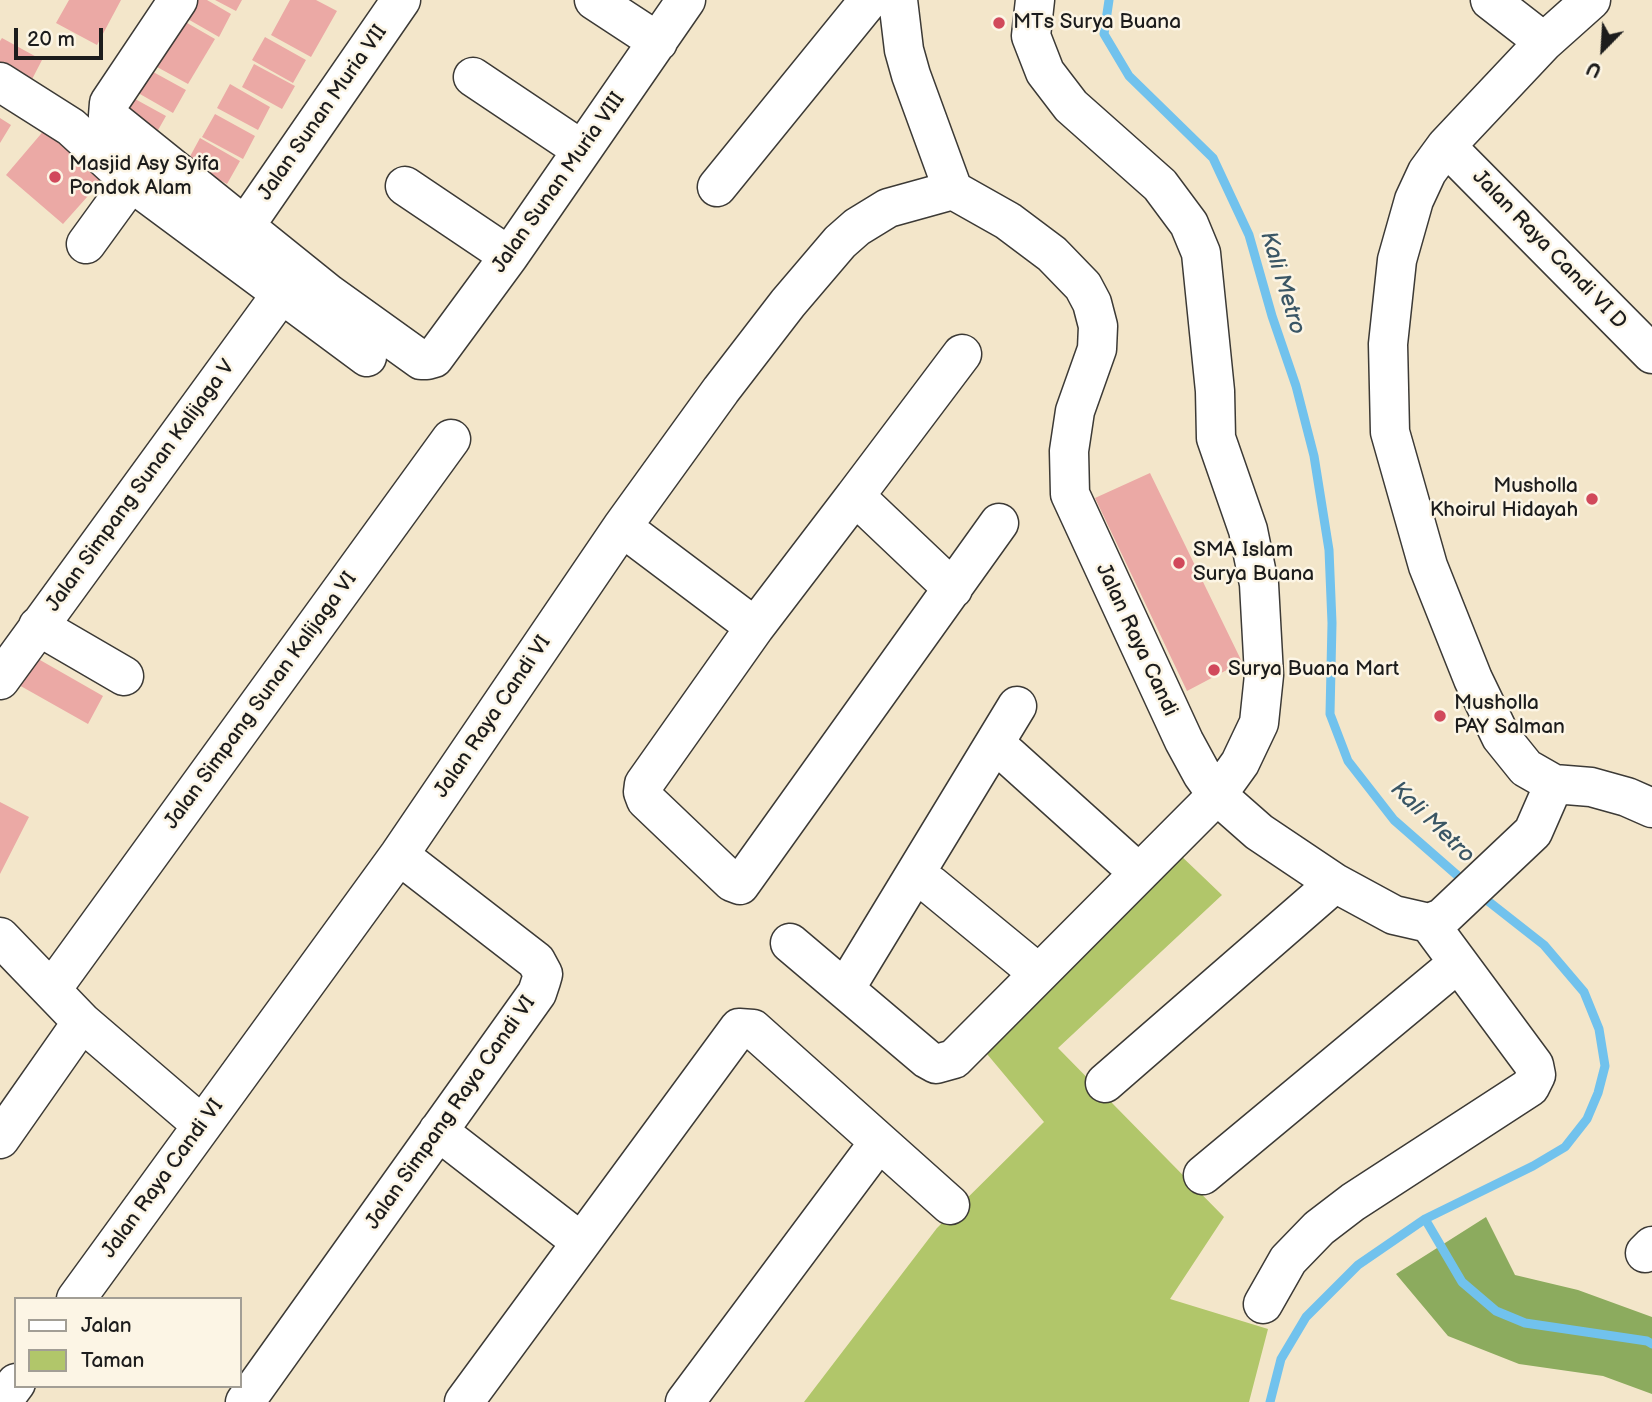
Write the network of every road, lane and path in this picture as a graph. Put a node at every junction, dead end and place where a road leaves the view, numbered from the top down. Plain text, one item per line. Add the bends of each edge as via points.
1 (177, 0) edge
2 (401, 0) edge
3 (594, 0) edge
4 (686, 0) edge
5 (1035, 0) edge
6 (1490, 0) edge
7 (1591, 0) edge
8 (878, 1) edge
9 (1544, 41) junction
10 (658, 42) junction
11 (473, 77) dead end
12 (0, 82) edge
13 (1447, 146) junction
14 (582, 150) junction
15 (131, 182) junction
16 (405, 186) dead end
17 (717, 187) dead end
18 (953, 190) junction
19 (245, 226) junction
20 (86, 244) dead end
21 (509, 256) junction
22 (282, 293) junction
23 (1650, 349) edge
24 (962, 355) dead end
25 (367, 357) dead end
26 (451, 439) dead end
27 (855, 496) junction
28 (999, 523) dead end
29 (622, 527) junction
30 (953, 589) junction
31 (38, 626) junction
32 (755, 627) junction
33 (124, 676) dead end
34 (0, 680) edge
35 (1017, 706) dead end
36 (1008, 755) dead end
37 (1554, 784) junction
38 (1217, 795) junction
39 (1652, 808) edge
40 (399, 855) junction
41 (1139, 873) junction
42 (1335, 883) junction
43 (931, 885) dead end
44 (1422, 919) junction
45 (0, 937) edge
46 (790, 943) dead end
47 (1449, 970) junction
48 (1038, 973) junction
49 (61, 975) junction
50 (845, 989) junction
51 (82, 1022) junction
52 (1105, 1083) dead end
53 (202, 1125) junction
54 (438, 1131) junction
55 (0, 1139) edge
56 (879, 1142) junction
57 (1203, 1175) dead end
58 (950, 1205) dead end
59 (581, 1242) junction
60 (77, 1297) edge
61 (1263, 1304) dead end
62 (245, 1402) edge
63 (464, 1402) edge
64 (685, 1402) edge

1 - 19 street via 109,103 108,116
2 - 19 street, Jalan Sunan Muria VII
3 - 10 street
4 - 10 street, Jalan Sunan Muria VIII
5 - 38 street via 1031,36 1045,72 1071,106 1160,185 1189,223 1200,253 1216,438 1248,530 1259,584 1264,674 1259,723 1240,763
6 - 9 street
7 - 9 street
8 - 17 street
8 - 18 street via 904,50
9 - 13 street
10 - 14 street, Jalan Sunan Muria VIII
11 - 14 street
12 - 15 street via 71,127
13 - 23 street, Jalan Raya Candi VI D
13 - 37 street via 1427,172 1414,200 1396,260 1388,344 1390,432 1429,566 1473,679 1501,737 1526,768
14 - 21 street, Jalan Sunan Muria VIII
15 - 20 street
15 - 22 street
16 - 21 street
18 - 29 street, Jalan Raya Candi VI via 888,208 840,242 720,390
18 - 38 street, Jalan Raya Candi via 1008,221 1052,254 1083,286 1092,303 1097,348 1075,411 1069,451 1070,494 1184,741
19 - 21 street, Jalan Sunan Muria VIII via 421,360 434,358
22 - 25 street
22 - 31 street, Jalan Simpang Sunan Kalijaga V
24 - 27 street
26 - 49 street, Jalan Simpang Sunan Kalijaga VI
27 - 30 street
27 - 32 street
28 - 30 street
29 - 32 street
29 - 40 street, Jalan Raya Candi VI
30 - 32 street via 740,885 646,800 643,792 644,784
31 - 33 street
31 - 34 street, Jalan Simpang Sunan Kalijaga V
35 - 50 street
36 - 41 street
37 - 39 street via 1591,787
37 - 44 street via 1532,832 1514,851
38 - 41 street
38 - 42 street, Jalan Raya Candi via 1259,832
40 - 53 street, Jalan Raya Candi VI
40 - 54 street, Jalan Simpang Raya Candi VI via 536,961 543,974 537,993
41 - 48 street
42 - 44 street, Jalan Raya Candi
42 - 52 street
43 - 48 street
44 - 47 street
45 - 49 street
46 - 50 street
47 - 57 street
47 - 61 street via 1534,1065 1536,1075 1530,1087 1319,1228 1288,1260
48 - 50 street via 954,1059 936,1064
49 - 51 street
51 - 53 street
51 - 55 street
53 - 60 street, Jalan Raya Candi VI
54 - 59 street
54 - 62 street, Jalan Simpang Raya Candi VI
56 - 58 street
56 - 59 street via 753,1029 739,1028
56 - 64 street
59 - 63 street

